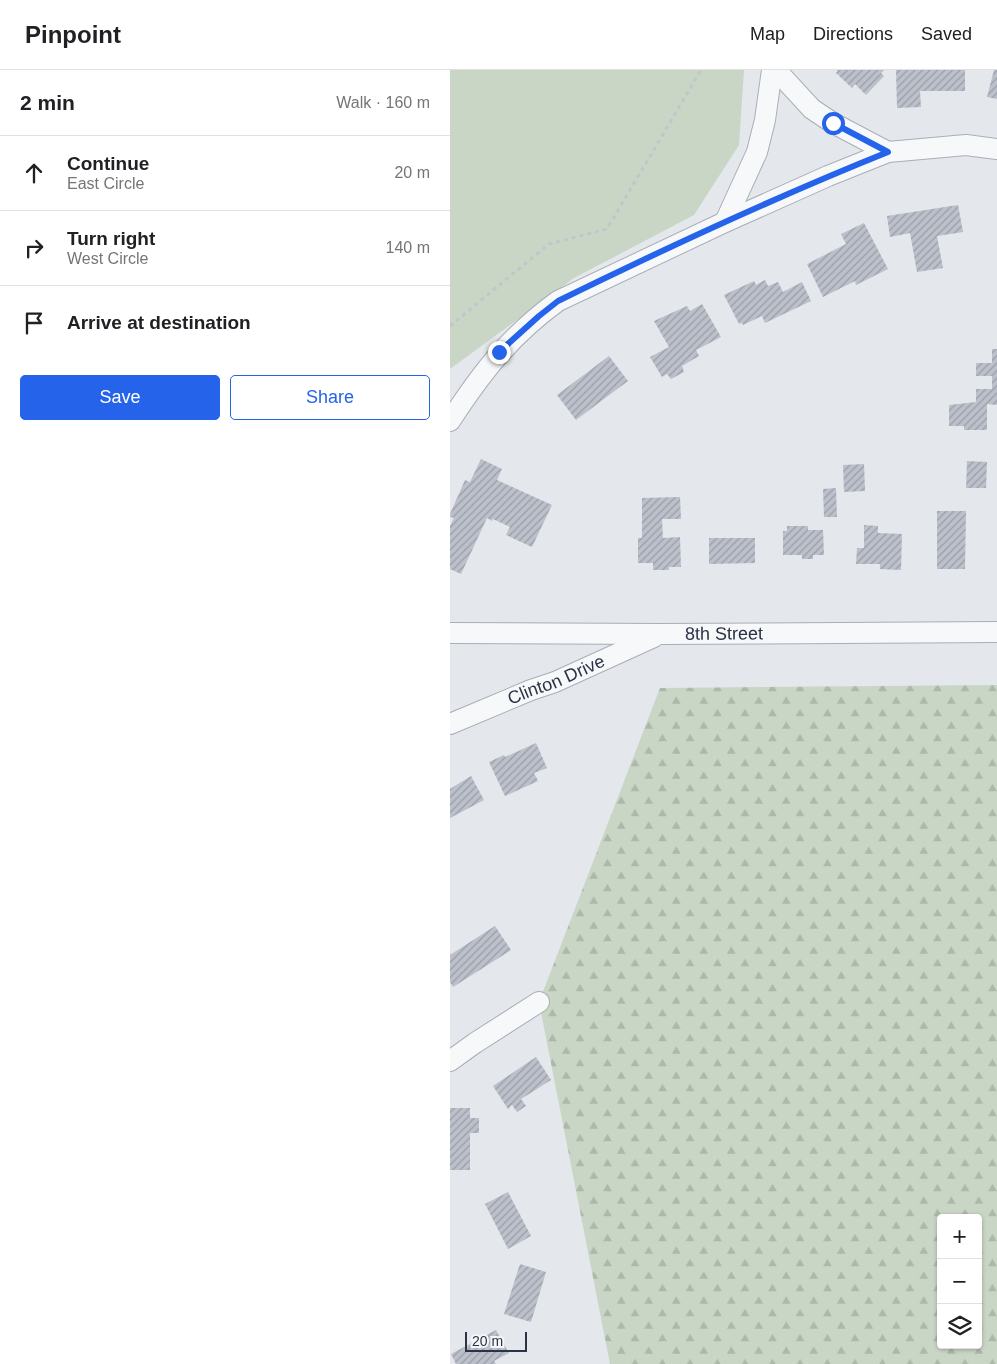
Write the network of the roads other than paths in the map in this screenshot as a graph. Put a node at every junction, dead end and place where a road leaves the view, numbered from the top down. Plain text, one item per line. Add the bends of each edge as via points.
1 (772, 70) edge
2 (776, 70) edge
3 (997, 149) edge
4 (888, 152) junction
5 (725, 222) junction
6 (450, 421) edge
7 (997, 632) edge
8 (450, 633) edge
9 (661, 634) junction
10 (450, 724) edge
11 (539, 1002) dead end
12 (450, 1061) edge

1 - 5 street via 757,152
2 - 4 street via 812,109
3 - 4 street via 966,145
4 - 5 street
5 - 6 street via 558,301 499,352
7 - 9 street, 8th Street
8 - 9 street, 8th Street
9 - 10 street, Clinton Drive via 555,682
11 - 12 street

